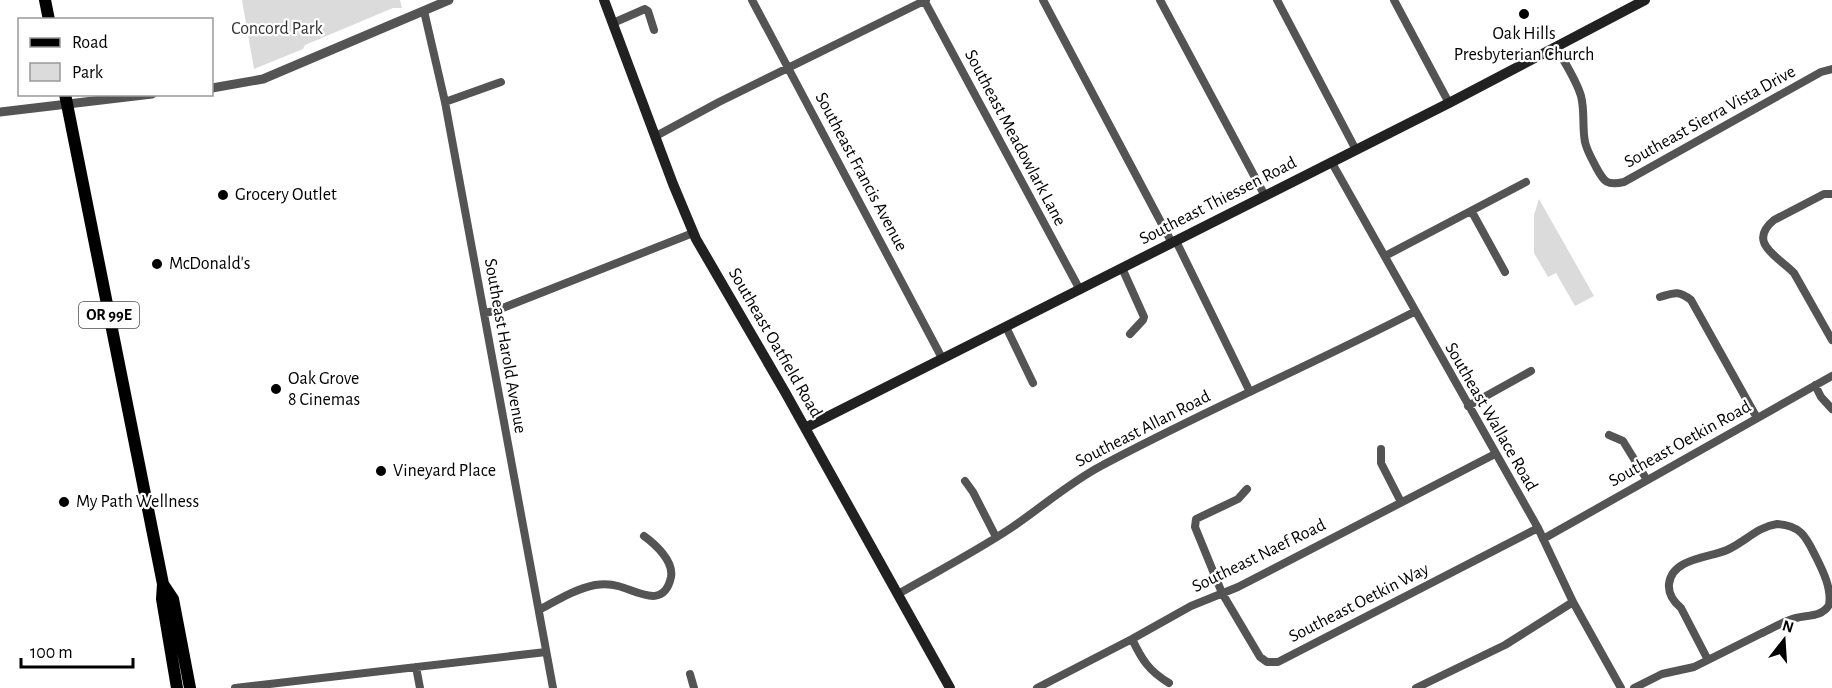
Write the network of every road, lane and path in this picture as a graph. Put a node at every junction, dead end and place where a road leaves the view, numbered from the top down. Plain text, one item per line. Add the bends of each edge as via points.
1 (45, 0) edge
2 (449, 0) edge
3 (604, 0) edge
4 (752, 0) edge
5 (924, 0) edge
6 (1043, 0) edge
7 (1160, 0) edge
8 (1277, 0) edge
9 (1394, 0) edge
10 (1645, 0) edge
11 (424, 11) junction
12 (49, 18) edge
13 (614, 23) junction
14 (654, 30) dead end
15 (1556, 47) junction
16 (789, 69) junction
17 (1832, 69) edge
18 (501, 82) dead end
19 (213, 88) edge
20 (123, 96) edge
21 (66, 100) edge
22 (445, 102) junction
23 (1449, 103) junction
24 (0, 112) edge
25 (656, 136) junction
26 (1356, 150) junction
27 (1332, 163) junction
28 (1526, 182) dead end
29 (1832, 194) edge
30 (1265, 196) junction
31 (1472, 212) junction
32 (693, 233) junction
33 (1174, 242) junction
34 (1385, 256) junction
35 (1122, 268) junction
36 (1504, 272) dead end
37 (1080, 290) junction
38 (1660, 297) dead end
39 (1414, 312) junction
40 (484, 313) junction
41 (1006, 327) junction
42 (1130, 334) dead end
43 (1832, 340) edge
44 (942, 358) junction
45 (1532, 371) dead end
46 (1832, 376) edge
47 (1033, 384) dead end
48 (1815, 385) junction
49 (1250, 392) junction
50 (1468, 406) junction
51 (1832, 409) edge
52 (1757, 418) junction
53 (805, 428) junction
54 (1609, 435) dead end
55 (1381, 449) dead end
56 (1495, 454) junction
57 (1647, 480) junction
58 (964, 481) dead end
59 (1246, 489) dead end
60 (1401, 502) junction
61 (1538, 528) junction
62 (644, 536) dead end
63 (996, 537) junction
64 (1543, 538) junction
65 (163, 584) junction
66 (1222, 593) junction
67 (897, 594) junction
68 (1573, 602) junction
69 (539, 610) junction
70 (1132, 639) junction
71 (546, 652) junction
72 (1708, 660) junction
73 (416, 667) junction
74 (690, 674) dead end
75 (1169, 683) dead end
76 (177, 688) edge
77 (190, 688) edge
78 (235, 688) edge
79 (420, 688) edge
80 (553, 688) edge
81 (694, 688) edge
82 (950, 688) edge
83 (1037, 688) edge
84 (1416, 688) edge
85 (1622, 688) edge
86 (1634, 688) edge

1 - 12 main road
2 - 11 street
3 - 13 main road, Southeast Oatfield Road
4 - 16 street, Southeast Francis Avenue
5 - 16 street
5 - 37 street, Southeast Meadowlark Lane
6 - 33 street
7 - 30 street
8 - 26 street
9 - 23 street
10 - 15 main road, Southeast Thiessen Road
11 - 19 street via 263,79
11 - 22 street, Southeast Harold Avenue
13 - 14 street via 645,9
13 - 25 main road, Southeast Oatfield Road
15 - 17 street, Southeast Sierra Vista Drive via 1580,94 1587,150 1602,179 1614,184
15 - 23 main road, Southeast Thiessen Road
16 - 25 street
16 - 44 street, Southeast Francis Avenue
18 - 22 street
20 - 21 street
21 - 24 street
21 - 65 main road, OR 99E
22 - 40 street, Southeast Harold Avenue
23 - 26 main road, Southeast Thiessen Road
25 - 32 main road, Southeast Oatfield Road
26 - 27 main road, Southeast Thiessen Road
27 - 30 main road, Southeast Thiessen Road
27 - 34 street, Southeast Wallace Road
28 - 31 street
29 - 43 street via 1824,194 1774,220 1764,232 1766,248 1794,273
30 - 33 main road, Southeast Thiessen Road
31 - 34 street
31 - 36 street
32 - 40 street
32 - 53 main road, Southeast Oatfield Road
33 - 35 main road, Southeast Thiessen Road
33 - 49 street
34 - 39 street, Southeast Wallace Road
35 - 37 main road, Southeast Thiessen Road
35 - 42 street via 1144,317
37 - 41 main road, Southeast Thiessen Road
38 - 52 street via 1673,293 1691,300
39 - 49 street, Southeast Allan Road
39 - 50 street, Southeast Wallace Road
40 - 69 street, Southeast Harold Avenue
41 - 44 main road, Southeast Thiessen Road
41 - 47 street
44 - 53 main road, Southeast Thiessen Road
45 - 50 street
46 - 48 street, Southeast Oetkin Road
48 - 51 street
48 - 52 street, Southeast Oetkin Road
49 - 63 street, Southeast Allan Road via 1090,472
50 - 56 street, Southeast Wallace Road
52 - 57 street, Southeast Oetkin Road
53 - 67 main road, Southeast Oatfield Road
54 - 57 street via 1623,441
55 - 60 street via 1380,463
56 - 60 street, Southeast Naef Road
56 - 61 street, Southeast Wallace Road
57 - 64 street, Southeast Oetkin Road
58 - 63 street
59 - 66 street, Southeast Oetkin Way via 1238,499 1196,519 1195,528
60 - 66 street, Southeast Naef Road
61 - 64 street, Southeast Wallace Road
61 - 66 street, Southeast Oetkin Way via 1278,662 1260,657
62 - 69 street via 659,547 672,569 666,589 656,596 643,596 616,586 595,585
63 - 67 street, Southeast Allan Road
64 - 68 street, Southeast Wallace Road
65 - 76 main road, OR 99E
65 - 77 main road, OR 99E via 173,599
66 - 70 street, Southeast Naef Road
67 - 82 main road, Southeast Oatfield Road
68 - 84 street via 1505,645
68 - 85 street, Southeast Wallace Road
69 - 71 street, Southeast Harold Avenue
70 - 75 street via 1149,669
70 - 83 street, Southeast Naef Road
71 - 73 street
71 - 80 street, Southeast Harold Avenue
72 - 72 street via 1828,606 1830,587 1804,534 1787,525 1769,525 1729,549 1690,562 1673,573 1669,590
72 - 86 street via 1662,674
73 - 78 street
73 - 79 street
74 - 81 street

